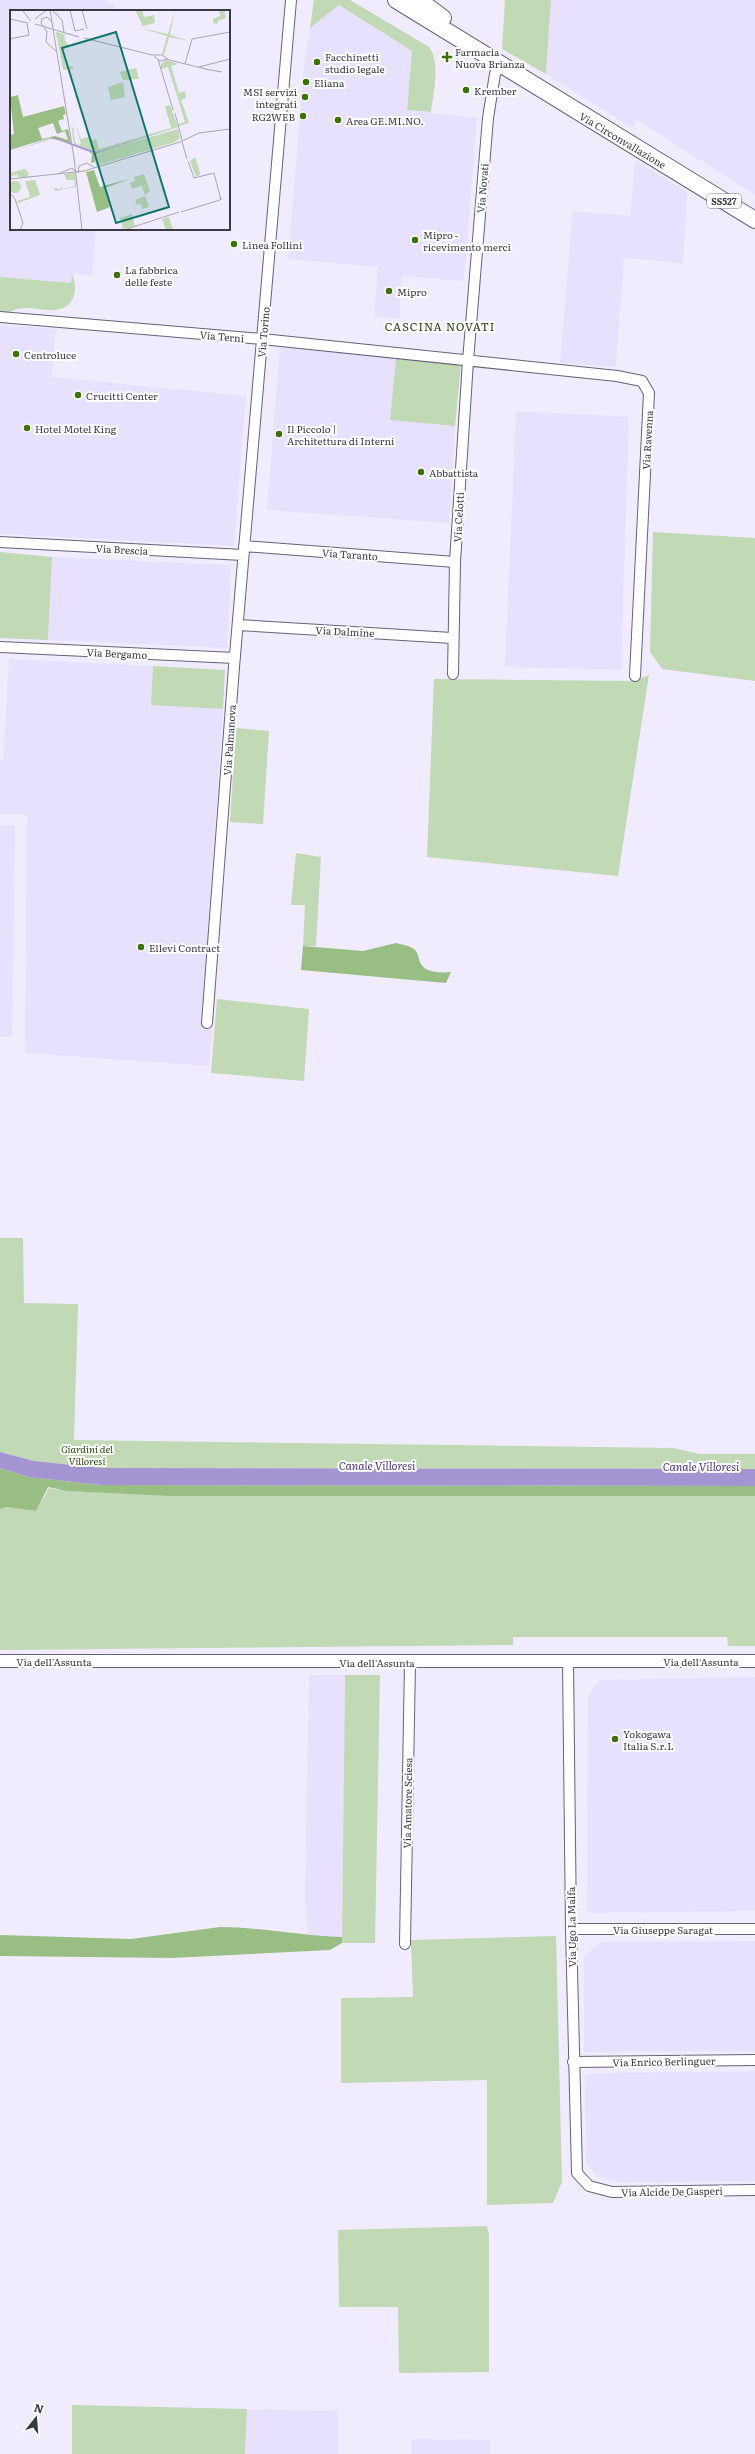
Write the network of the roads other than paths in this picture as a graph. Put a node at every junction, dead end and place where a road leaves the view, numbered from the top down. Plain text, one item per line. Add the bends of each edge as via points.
1 (396, 0) edge
2 (419, 0) edge
3 (292, 2) edge
4 (496, 61) junction
5 (755, 220) edge
6 (0, 317) edge
7 (262, 339) junction
8 (468, 361) junction
9 (0, 542) edge
10 (244, 551) junction
11 (455, 562) junction
12 (238, 625) junction
13 (452, 638) junction
14 (0, 647) edge
15 (235, 658) junction
16 (452, 674) dead end
17 (635, 676) dead end
18 (207, 1023) dead end
19 (0, 1661) edge
20 (755, 1661) edge
21 (410, 1662) junction
22 (568, 1662) junction
23 (571, 1929) junction
24 (755, 1929) edge
25 (405, 1944) dead end
26 (755, 2060) edge
27 (573, 2062) junction
28 (589, 2186) joint
29 (755, 2190) edge

1 - 4 main road, Via Circonvallazione
2 - 4 main road, Via Circonvallazione
3 - 7 street, Via Torino
4 - 5 main road, Via Circonvallazione / SS527
4 - 8 street, Via Novati via 488,118
6 - 7 street, Via Terni
7 - 8 street, Via Terni
7 - 10 street, Via Torino
8 - 11 street, Via Celotti
8 - 17 street, Via Ravenna via 637,379 642,381 649,393
9 - 10 street, Via Brescia
10 - 11 street, Via Taranto
10 - 12 street, Via Torino
11 - 13 street, Via Celotti
12 - 13 street, Via Dalmine
12 - 15 street, Via Torino
13 - 16 street, Via Celotti
14 - 15 street, Via Bergamo
15 - 18 street, Via Palmanova
19 - 21 street, Via dell'Assunta
20 - 22 street, Via dell'Assunta
21 - 22 street, Via dell'Assunta
21 - 25 street, Via Amatore Sciesa
22 - 23 street, Via Ugo La Malfa
23 - 24 street, Via Giuseppe Saragat
23 - 27 street, Via Ugo La Malfa
26 - 27 street, Via Enrico Berlinguer
27 - 28 street, Via Ugo La Malfa via 576,2166 577,2173
28 - 29 street, Via Alcide De Gasperi via 612,2192

